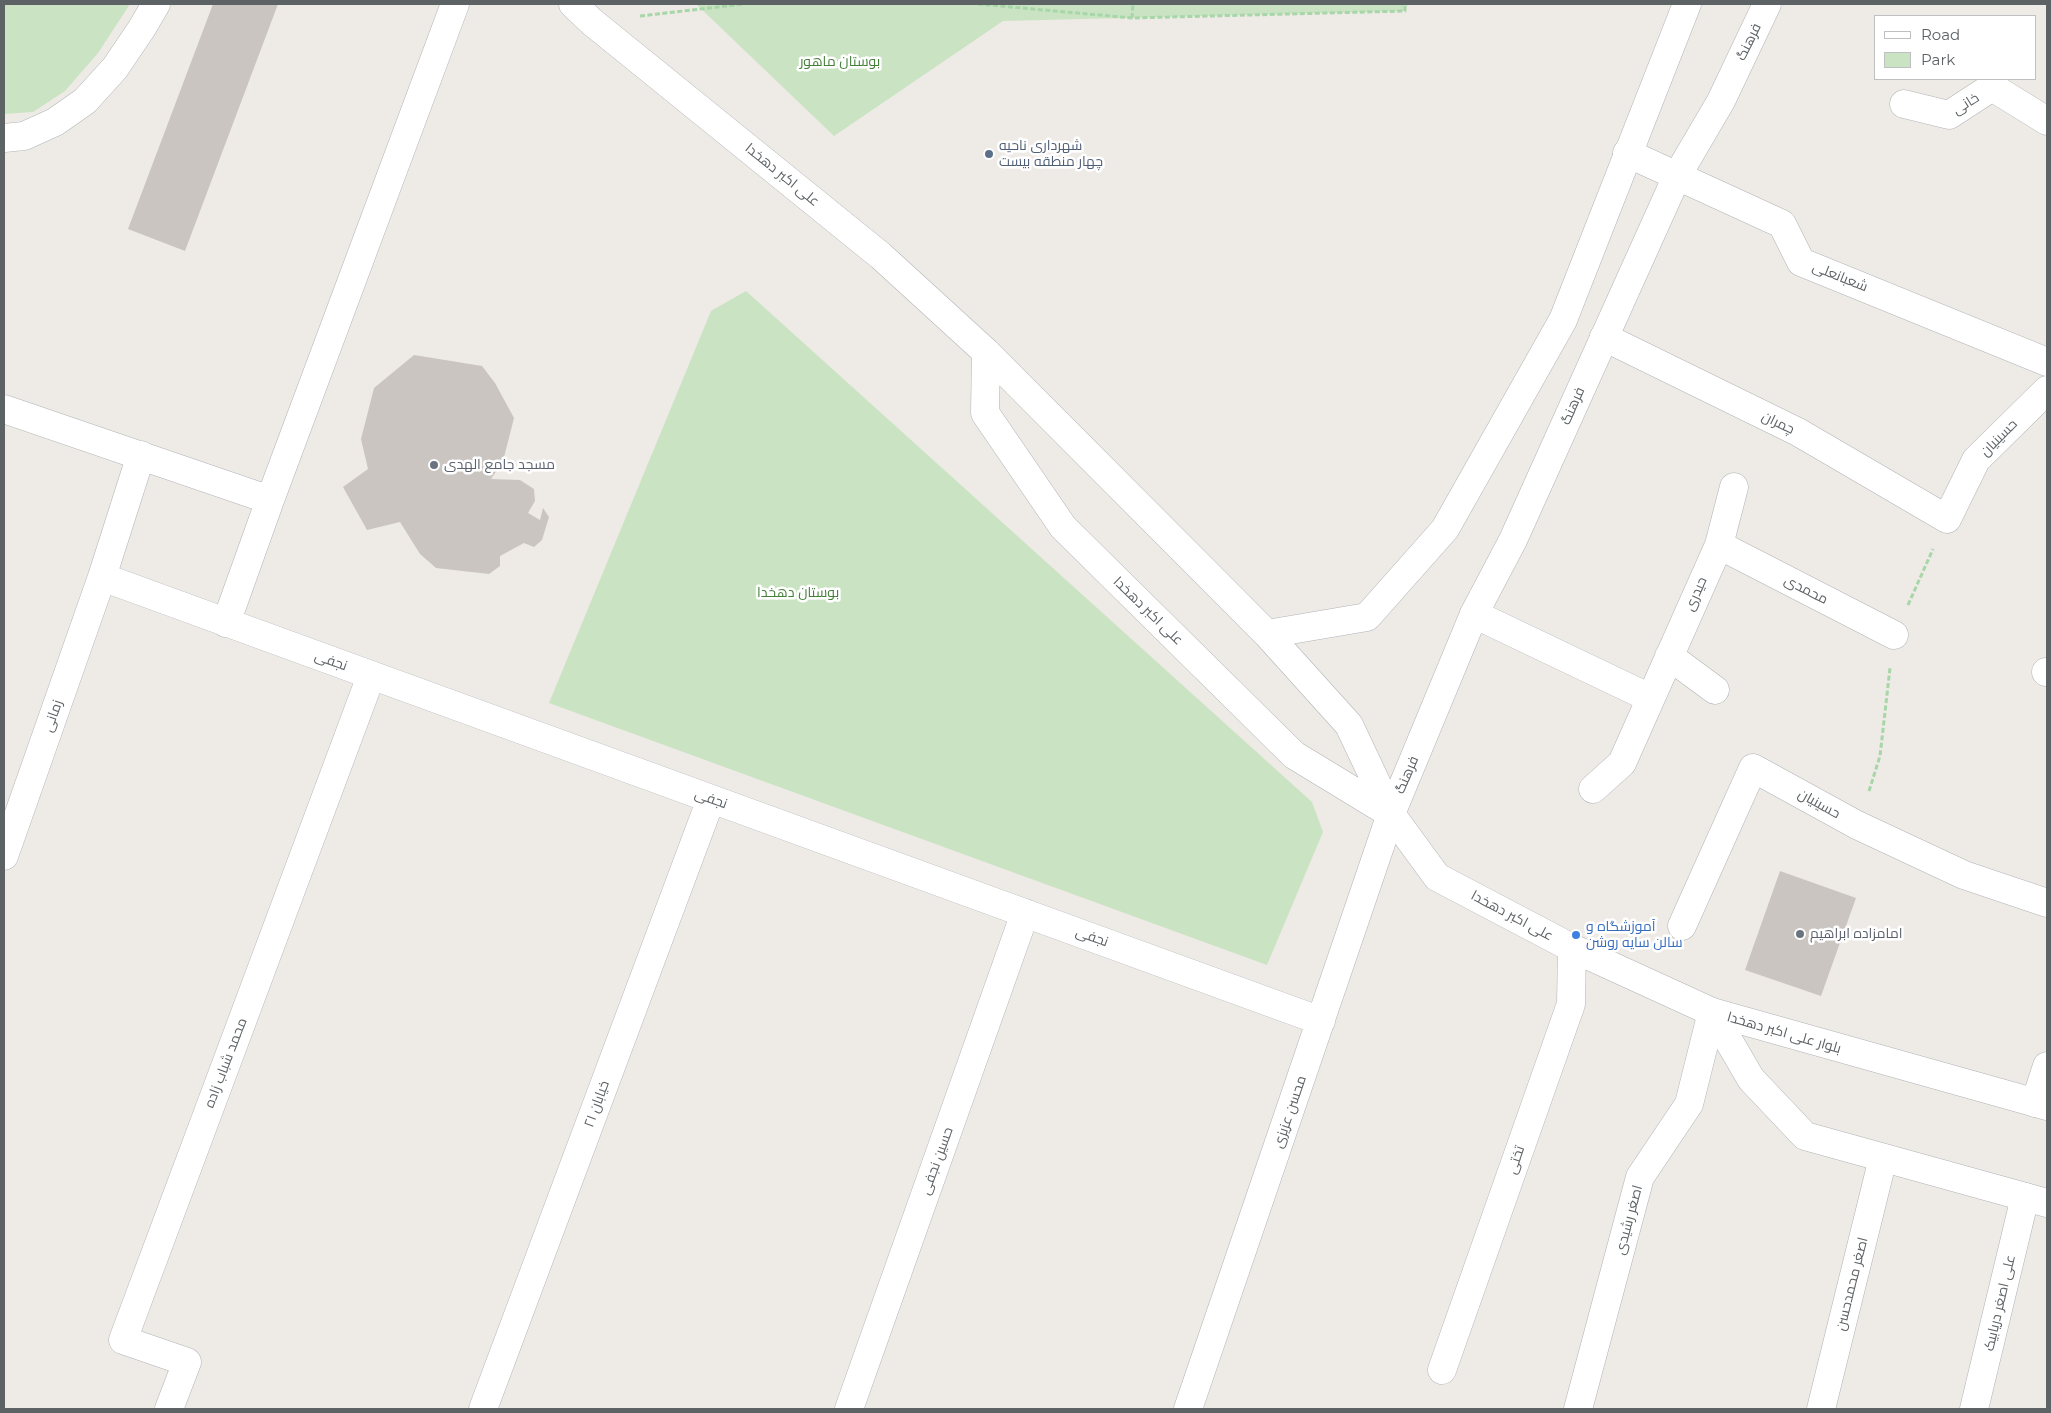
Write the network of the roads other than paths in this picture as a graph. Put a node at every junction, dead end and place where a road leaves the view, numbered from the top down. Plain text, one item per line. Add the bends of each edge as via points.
1 (156, 4) edge
2 (455, 4) edge
3 (1687, 4) edge
4 (1768, 4) edge
5 (583, 13) edge
6 (1993, 83) edge
7 (1904, 104) dead end
8 (2047, 121) edge
9 (4, 138) edge
10 (1628, 153) junction
11 (1677, 176) junction
12 (1604, 337) junction
13 (986, 352) junction
14 (2047, 362) edge
15 (2045, 394) edge
16 (4, 409) edge
17 (141, 455) junction
18 (1734, 487) dead end
19 (270, 500) junction
20 (1947, 519) joint
21 (1718, 545) junction
22 (102, 578) junction
23 (1474, 614) junction
24 (226, 623) junction
25 (1267, 634) junction
26 (1894, 635) dead end
27 (1669, 656) junction
28 (371, 676) junction
29 (1715, 690) dead end
30 (1650, 698) junction
31 (1593, 789) dead end
32 (711, 798) junction
33 (1391, 814) junction
34 (4, 856) edge
35 (2047, 903) edge
36 (1025, 913) junction
37 (1682, 926) dead end
38 (1572, 948) junction
39 (1712, 1012) junction
40 (1321, 1021) junction
41 (2047, 1066) edge
42 (2041, 1105) edge
43 (1884, 1158) junction
44 (2036, 1200) edge
45 (1442, 1370) dead end
46 (169, 1409) edge
47 (483, 1409) edge
48 (849, 1409) edge
49 (1188, 1409) edge
50 (1578, 1409) edge
51 (1821, 1409) edge
52 (1974, 1409) edge

1 - 9 street via 115,68 84,101 55,122 24,136
2 - 19 street
3 - 10 street
4 - 11 street, فرهنگ via 1721,101
5 - 13 street, علی اکبر دهخدا via 881,256
6 - 7 street, خانی via 1949,115
6 - 8 street, خانی
10 - 11 street, شعبانعلی
10 - 25 street via 1563,320 1445,529 1367,616
11 - 12 street, فرهنگ
11 - 14 street, شعبانعلی via 1782,224 1801,262
12 - 20 street, چمران via 1798,432
12 - 23 street, فرهنگ via 1513,540
13 - 25 street, علی اکبر دهخدا
13 - 33 street, علی اکبر دهخدا via 985,413 1063,527 1294,755
15 - 20 street, حسینیان via 1976,460
16 - 17 street
17 - 19 street
17 - 22 street, زمانی
18 - 21 street, حیدری
19 - 24 street
21 - 26 street, محمدی
21 - 27 street, حیدری
22 - 24 street, نجفی
22 - 34 street, زمانی
23 - 30 street
23 - 33 street, فرهنگ
24 - 28 street, نجفی
25 - 33 street, علی اکبر دهخدا via 1350,725
27 - 29 street
27 - 30 street, حیدری
28 - 32 street, نجفی
28 - 46 street, محمد شباب زاده via 123,1340 187,1362
30 - 31 street, حیدری via 1622,763
32 - 36 street, نجفی
32 - 47 street, خیابان ۲۱
33 - 38 street, علی اکبر دهخدا via 1437,877
33 - 40 street, محسن عزیزی
35 - 37 street, حسینیان via 1964,875 1857,825 1753,768
36 - 40 street, نجفی
36 - 48 street, حسین نجفی
38 - 39 street, علی اکبر دهخدا
38 - 45 street, تختی via 1571,1004
39 - 42 street, بلوار علی اکبر دهخدا
39 - 43 street, بلوار علی اکبر دهخدا via 1751,1079 1805,1136
39 - 50 street, اصغر رشیدی via 1689,1104 1640,1178
40 - 49 street, محسن عزیزی
41 - 42 street
43 - 44 street, بلوار علی اکبر دهخدا
43 - 51 street, اصغر محمدحسن
44 - 52 street, علی اصغر دریابیک

